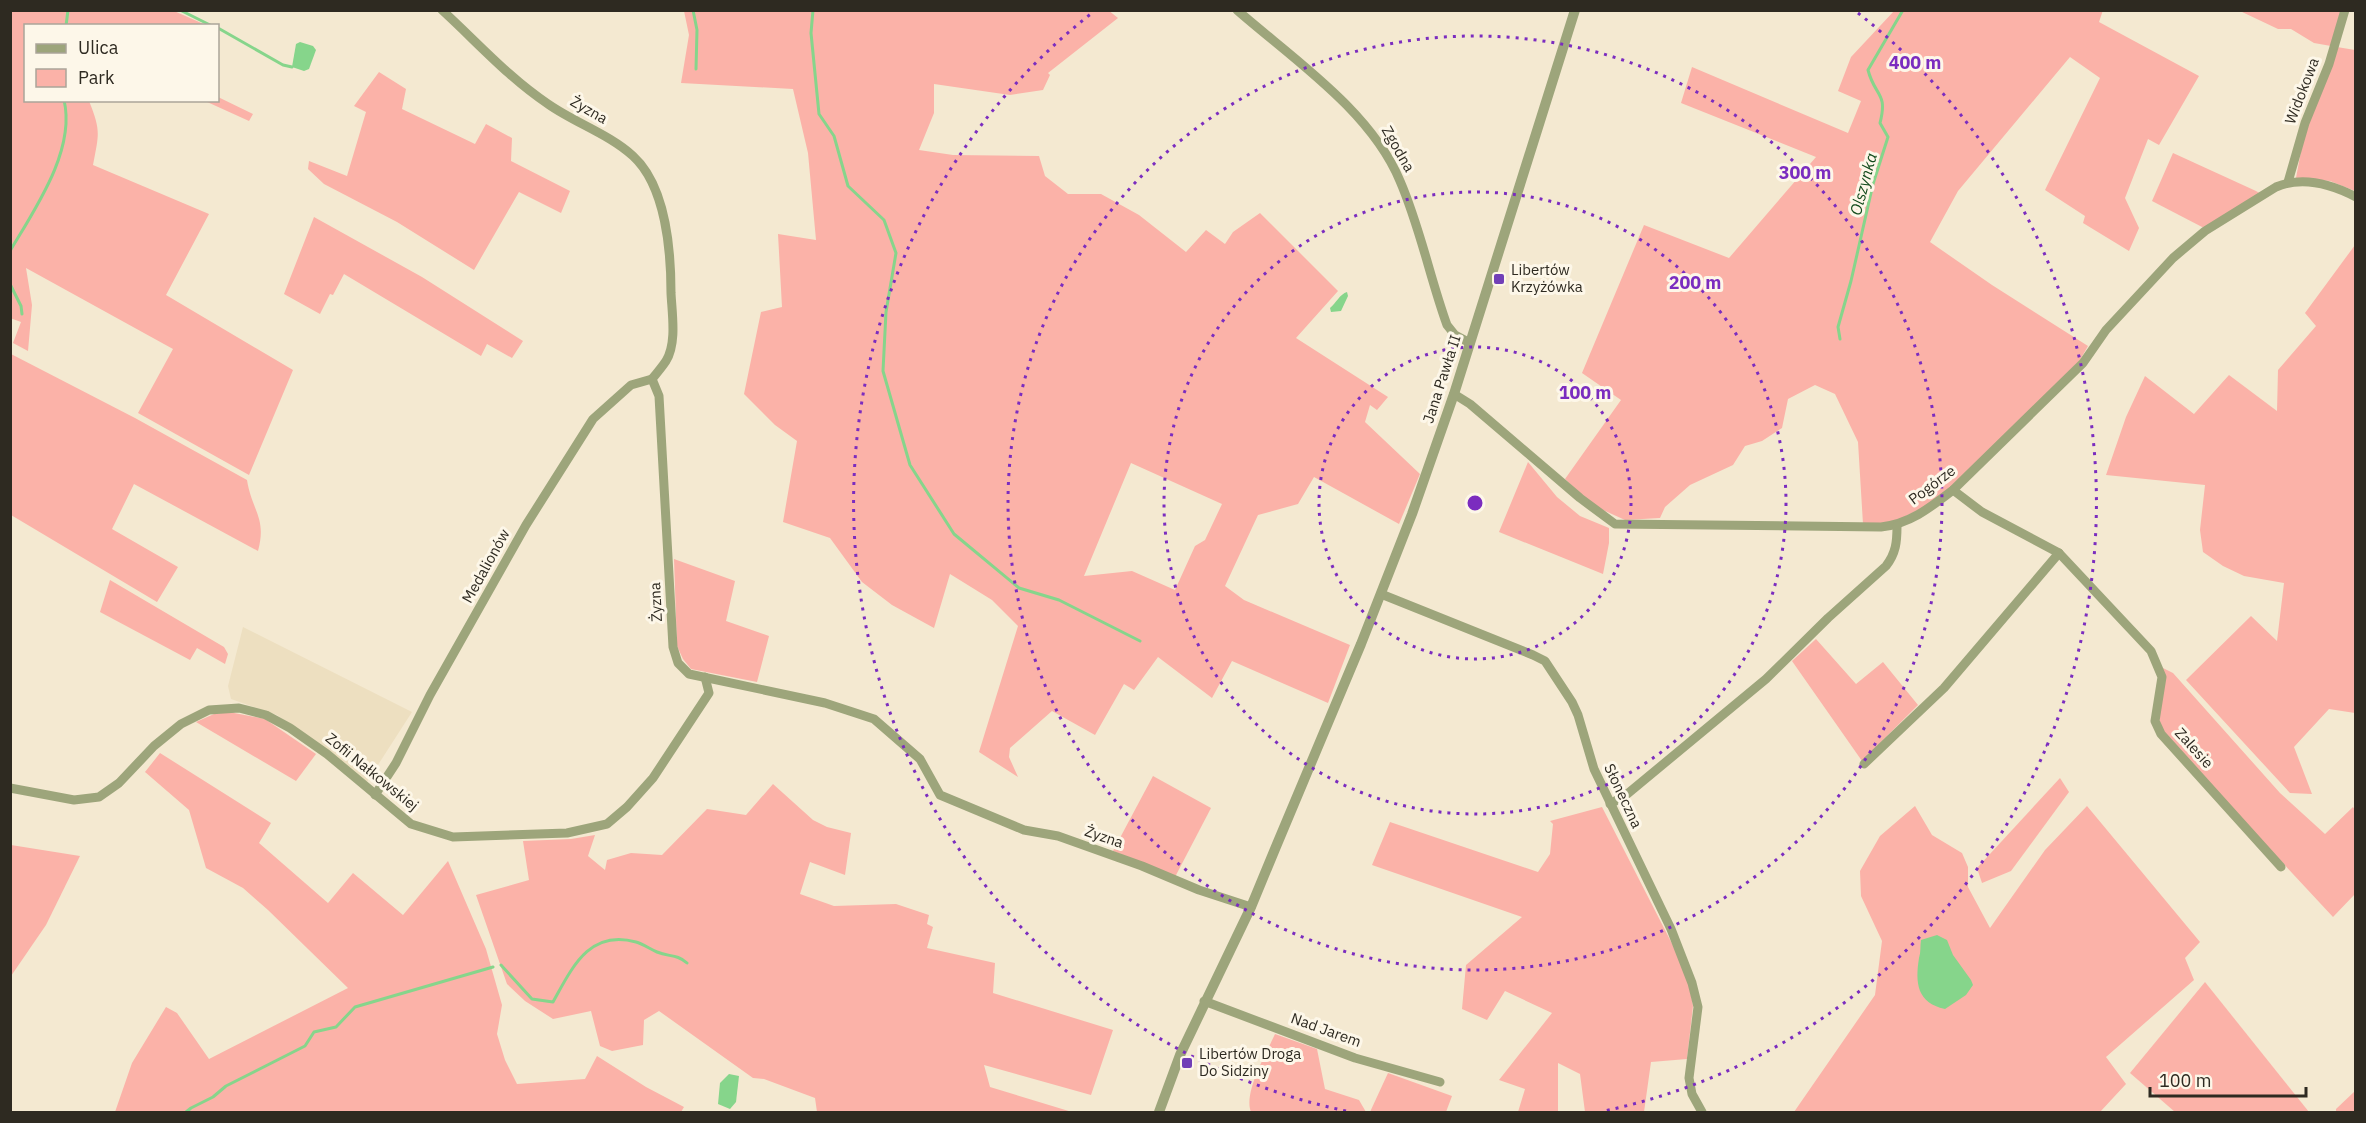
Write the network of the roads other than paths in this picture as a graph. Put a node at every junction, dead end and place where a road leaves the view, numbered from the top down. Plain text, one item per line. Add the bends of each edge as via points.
1 (442, 10) edge
2 (1237, 10) edge
3 (1575, 10) edge
4 (2345, 10) edge
5 (2288, 182) junction
6 (2355, 197) edge
7 (1470, 343) junction
8 (652, 379) junction
9 (1454, 394) junction
10 (1953, 490) junction
11 (1897, 525) junction
12 (2059, 552) junction
13 (1381, 594) junction
14 (705, 678) junction
15 (1864, 764) dead end
16 (10, 788) edge
17 (375, 795) junction
18 (1610, 804) junction
19 (2281, 867) dead end
20 (1251, 907) junction
21 (1204, 1001) junction
22 (1440, 1082) dead end
23 (1159, 1113) edge
24 (1702, 1113) edge

1 - 8 street, Żyzna via 523,85 634,156 647,175 663,218 671,281 672,343 668,359
2 - 7 street, Zgodna via 1355,112 1374,135 1400,180 1447,325
3 - 7 street, Jana Pawła II
4 - 5 street, Widokowa
5 - 6 street, Pogórze via 2324,183
5 - 10 street, Pogórze via 2218,222 2173,258 2106,330 2083,363
7 - 9 street, Jana Pawła II
8 - 14 street, Żyzna via 659,396 673,647 678,663 690,674
8 - 17 street, Medalionów via 631,385 593,419 526,525
9 - 11 street, Pogórze via 1615,524
9 - 13 street, Jana Pawła II
10 - 11 street, Pogórze
10 - 12 street, Zalesie via 1982,512
11 - 18 street via 1896,546 1886,566 1766,679
12 - 15 street via 1944,688
12 - 19 street, Zalesie via 2151,651 2162,677 2155,721 2161,734
13 - 18 street, Słoneczna via 1545,661 1578,715 1594,769
13 - 20 street, Jana Pawła II
14 - 17 street, Zofii Nałkowskiej via 708,693 654,778 607,824 567,833 453,837 411,824
14 - 20 street, Żyzna via 825,703 874,719 920,759 940,795 1024,830 1058,836
16 - 17 street, Zofii Nałkowskiej via 74,800 99,797 181,724 209,710 231,708 266,715 290,728
18 - 24 street, Słoneczna via 1671,929 1692,983 1698,1007 1689,1078
20 - 21 street
21 - 22 street, Nad Jarem via 1355,1058
21 - 23 street

